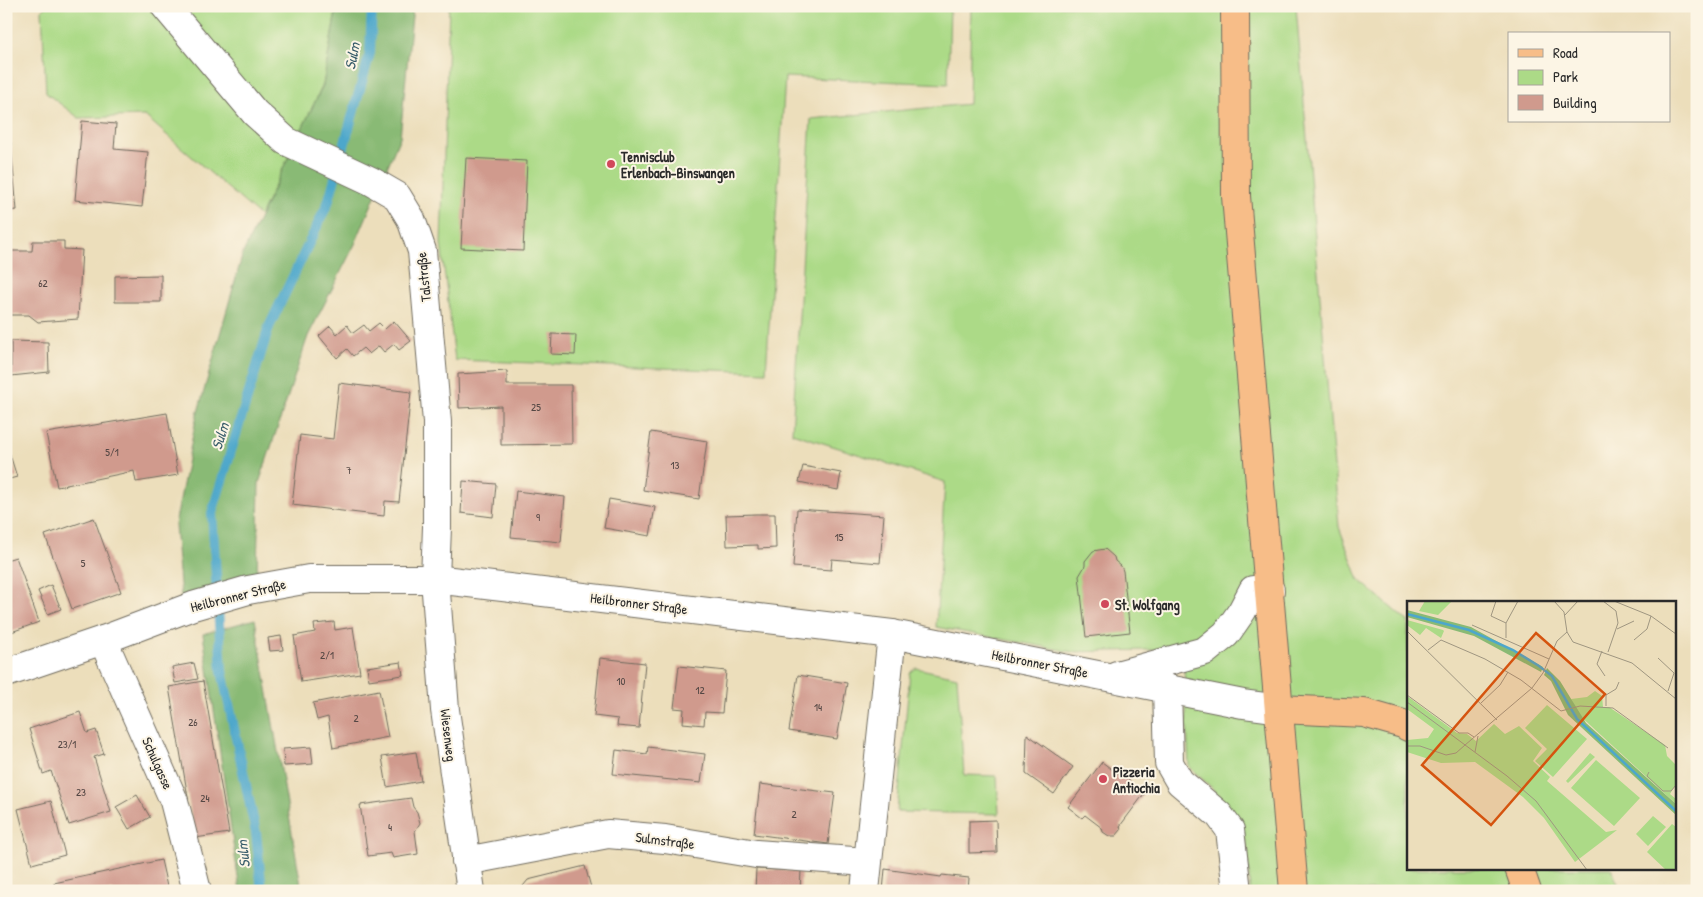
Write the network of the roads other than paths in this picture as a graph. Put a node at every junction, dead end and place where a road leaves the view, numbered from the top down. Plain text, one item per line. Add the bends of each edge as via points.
1 (165, 6) edge
2 (1234, 6) edge
3 (435, 579) junction
4 (1270, 590) junction
5 (892, 634) junction
6 (103, 640) junction
7 (6, 673) edge
8 (1111, 677) junction
9 (1167, 688) junction
10 (1280, 709) junction
11 (1407, 726) edge
12 (466, 861) junction
13 (867, 862) junction
14 (1520, 870) edge
15 (197, 891) edge
16 (471, 891) edge
17 (865, 891) edge
18 (1237, 891) edge
19 (1294, 891) edge
20 (1527, 891) edge

1 - 3 street, Talstraße via 255,113 286,141 397,196 411,219 422,251 437,422
2 - 4 main road via 1236,196
3 - 5 street, Heilbronner Straße
3 - 6 street, Heilbronner Straße via 309,579 248,590 193,606
3 - 12 street, Wiesenweg via 445,710
4 - 8 street via 1253,590 1226,634 1205,651
4 - 10 main road
5 - 8 street, Heilbronner Straße
5 - 13 street
6 - 7 street, Heilbronner Straße
6 - 15 street, Schulgasse via 174,801
8 - 9 street, Heilbronner Straße
9 - 10 street, Heilbronner Straße
9 - 18 street via 1169,763 1180,782 1219,815 1230,830
10 - 11 main road via 1364,713
10 - 19 main road
12 - 13 street, Sulmstraße via 608,834 665,839 756,854
12 - 16 street, Wiesenweg
13 - 17 street
14 - 20 main road

